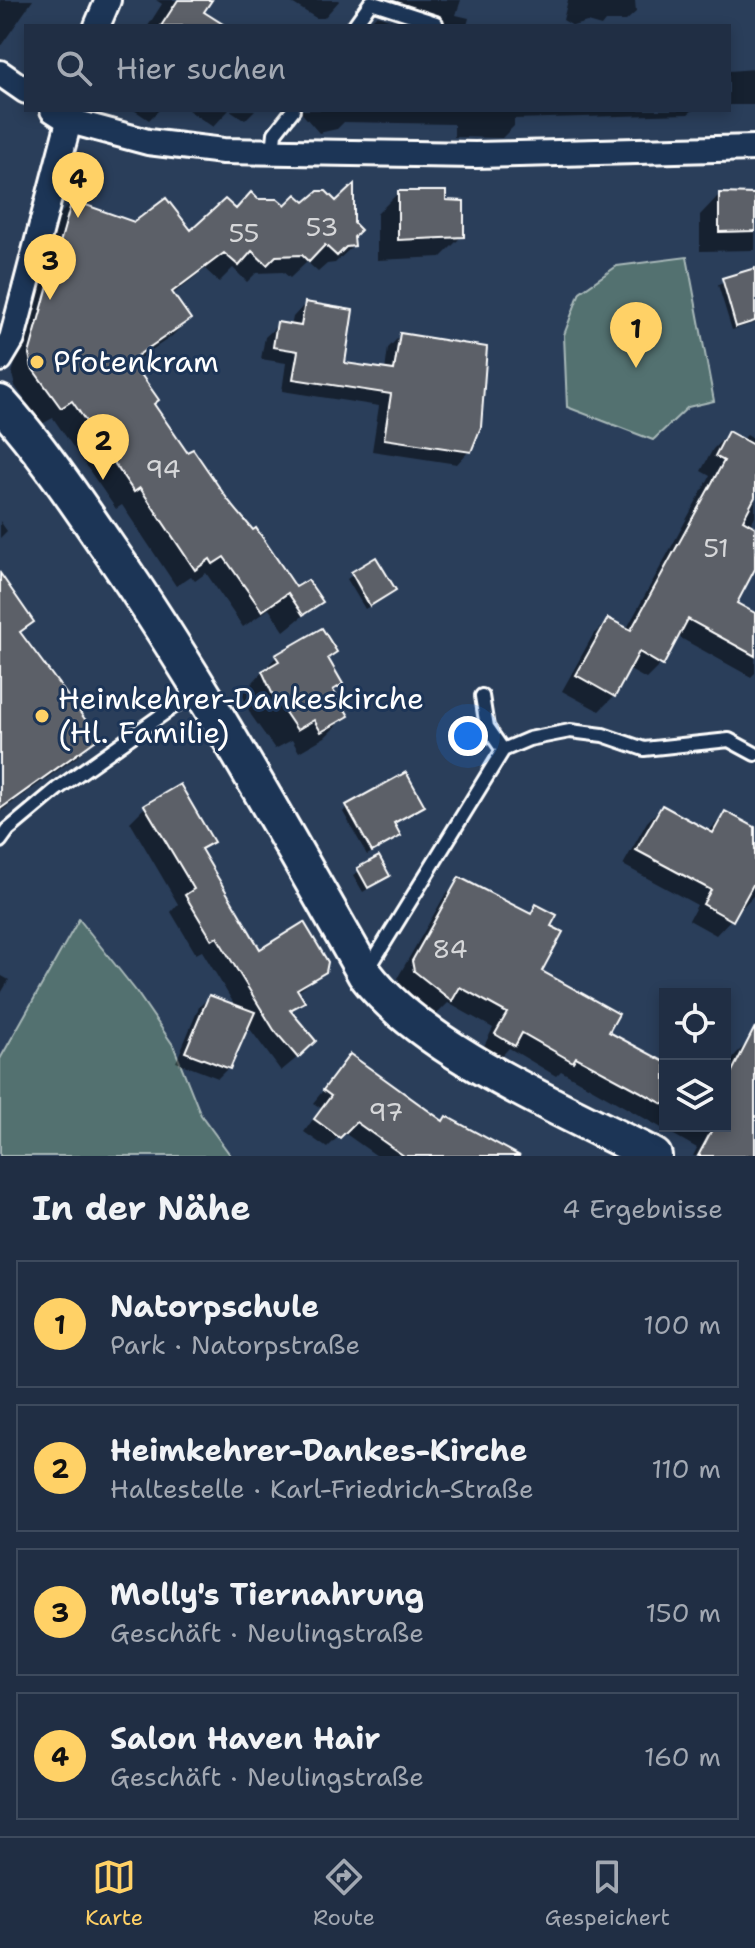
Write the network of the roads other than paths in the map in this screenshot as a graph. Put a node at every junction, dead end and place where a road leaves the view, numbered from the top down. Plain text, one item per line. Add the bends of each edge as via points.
1 (108, 0) edge
2 (436, 23) dead end
3 (98, 24) edge
4 (355, 24) edge
5 (0, 73) edge
6 (24, 90) edge
7 (291, 112) edge
8 (65, 114) edge
9 (755, 148) edge
10 (273, 152) junction
11 (0, 359) edge
12 (0, 403) edge
13 (200, 688) junction
14 (482, 696) dead end
15 (503, 750) junction
16 (755, 754) edge
17 (0, 841) edge
18 (365, 974) junction
19 (654, 1156) edge

1 - 3 street
2 - 4 lane via 371,2
5 - 6 street
7 - 10 lane via 275,133
8 - 10 street via 148,142
8 - 11 street via 16,326
9 - 10 street via 475,155
12 - 13 street via 78,504
13 - 17 lane via 57,789
13 - 18 street
14 - 15 lane via 487,727
15 - 16 lane via 570,731 644,749 729,740
15 - 18 lane
18 - 19 street via 398,1011 437,1039

